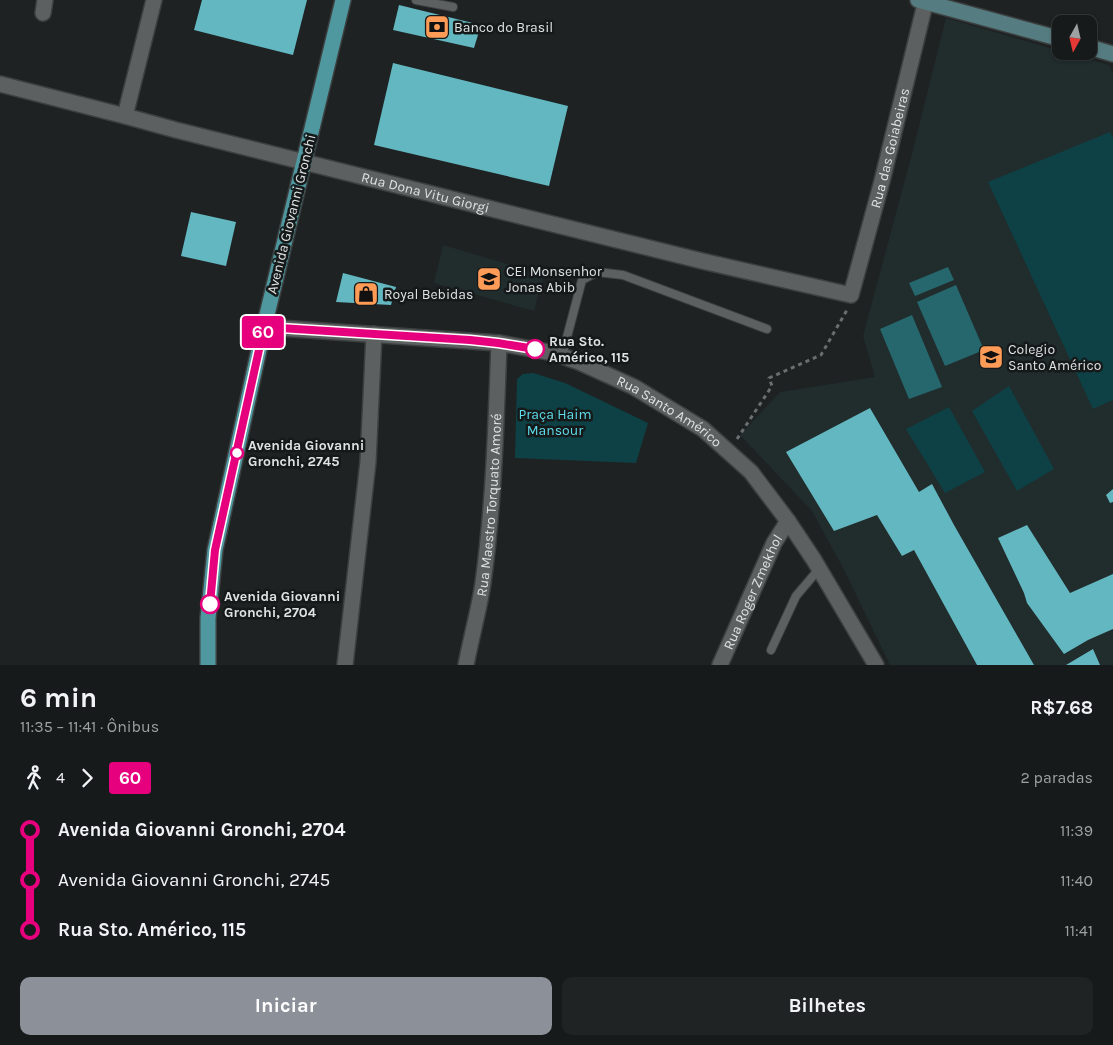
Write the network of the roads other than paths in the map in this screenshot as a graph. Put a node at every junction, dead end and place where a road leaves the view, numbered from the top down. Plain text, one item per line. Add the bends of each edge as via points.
1 (154, 0) edge
2 (343, 0) edge
3 (416, 0) edge
4 (923, 1) edge
5 (453, 7) dead end
6 (1052, 37) edge
7 (1098, 50) edge
8 (1113, 54) edge
9 (0, 84) edge
10 (125, 116) junction
11 (303, 162) junction
12 (851, 295) joint
13 (264, 327) junction
14 (767, 329) dead end
15 (374, 334) junction
16 (498, 343) junction
17 (562, 356) junction
18 (788, 521) junction
19 (819, 569) junction
20 (772, 650) dead end
21 (208, 665) edge
22 (345, 665) edge
23 (466, 665) edge
24 (720, 665) edge
25 (876, 665) edge

1 - 10 street
2 - 11 main road, Avenida Giovanni Gronchi
3 - 5 lane
4 - 6 street
4 - 12 street, Rua das Goiabeiras via 882,181
7 - 8 street
9 - 10 street, Rua Dona Vitu Giorgi
10 - 11 street, Rua Dona Vitu Giorgi
11 - 12 street, Rua Dona Vitu Giorgi
11 - 13 main road, Avenida Giovanni Gronchi
13 - 15 street, Rua Santo Américo
13 - 21 main road, Avenida Giovanni Gronchi via 215,550 208,618
14 - 17 lane via 623,276 597,272 582,280
15 - 16 street, Rua Santo Américo
15 - 22 street via 368,462
16 - 17 street, Rua Santo Américo
16 - 23 street, Rua Maestro Torquato Amoré via 491,505 482,584
17 - 18 street, Rua Santo Américo via 634,387 703,429 751,472
18 - 19 street, Rua Santo Américo
18 - 24 street, Rua Roger Zmekhol via 774,543
19 - 20 lane via 796,596
19 - 25 street, Rua Santo Américo

